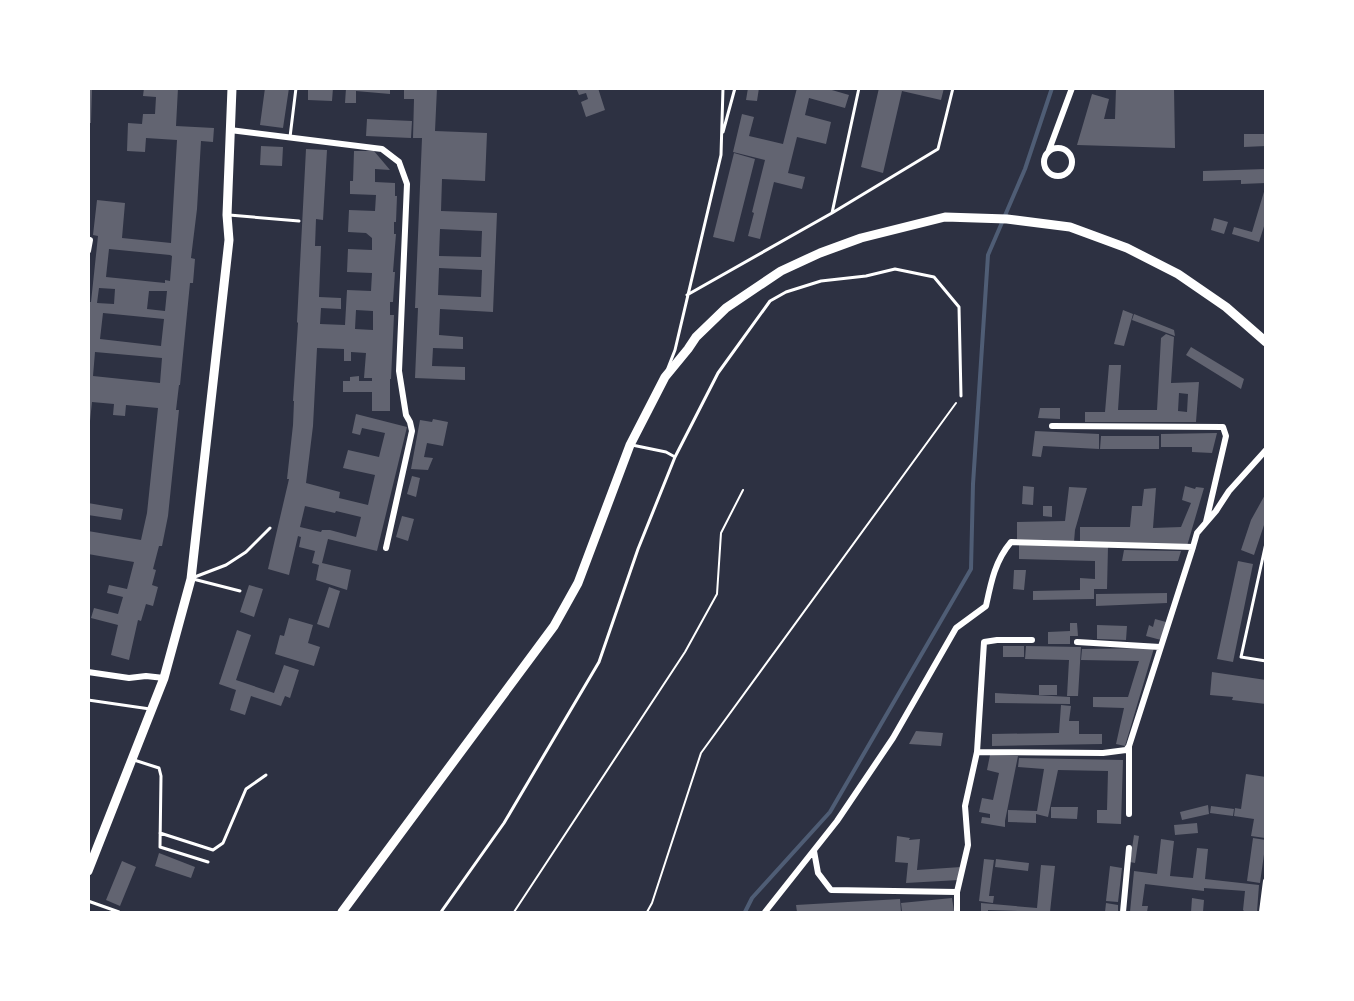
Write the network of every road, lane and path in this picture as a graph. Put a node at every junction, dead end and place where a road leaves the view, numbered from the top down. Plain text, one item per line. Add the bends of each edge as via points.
1 (232, 88) edge
2 (296, 88) edge
3 (723, 88) edge
4 (735, 88) edge
5 (859, 88) edge
6 (952, 88) edge
7 (1072, 88) edge
8 (230, 130) junction
9 (290, 137) junction
10 (722, 137) junction
11 (1049, 150) junction
12 (832, 213) junction
13 (227, 215) junction
14 (299, 221) dead end
15 (90, 240) dead end
16 (88, 251) edge
17 (687, 295) junction
18 (1266, 342) edge
19 (665, 377) junction
20 (961, 396) joint
21 (1052, 426) dead end
22 (630, 445) junction
23 (1266, 450) edge
24 (675, 457) junction
25 (743, 490) dead end
26 (1206, 523) junction
27 (270, 528) dead end
28 (1266, 543) edge
29 (1193, 547) junction
30 (386, 548) dead end
31 (191, 579) junction
32 (240, 591) dead end
33 (1032, 640) dead end
34 (1077, 642) dead end
35 (1160, 647) junction
36 (1266, 661) edge
37 (88, 672) edge
38 (164, 678) junction
39 (88, 700) edge
40 (152, 709) junction
41 (1129, 746) junction
42 (976, 752) junction
43 (132, 760) junction
44 (266, 775) dead end
45 (1129, 814) dead end
46 (160, 833) junction
47 (1129, 849) dead end
48 (813, 851) junction
49 (208, 862) dead end
50 (88, 871) edge
51 (1266, 881) edge
52 (957, 892) junction
53 (88, 901) edge
54 (119, 912) edge
55 (342, 912) edge
56 (441, 912) edge
57 (514, 912) edge
58 (647, 912) edge
59 (765, 912) edge
60 (957, 912) edge
61 (1123, 912) edge
62 (1262, 912) edge

1 - 8 main road
2 - 9 lane
3 - 10 lane
4 - 10 lane
5 - 12 lane
6 - 12 lane via 938,148
7 - 11 street
8 - 9 street
8 - 13 main road
9 - 30 street via 382,148 399,162 407,184 399,371 412,431
10 - 17 lane
11 - 11 street via 1044,157 1048,172 1055,176 1070,170 1072,163 1065,149
12 - 17 lane
13 - 14 lane
13 - 31 main road via 229,240
15 - 16 street
17 - 19 lane
18 - 19 main road via 1226,307 1178,274 1127,248 1070,227 945,217 861,238 781,271 710,322
19 - 22 main road
20 - 24 lane via 959,307 934,277 895,269 821,281 771,301 718,373
20 - 58 path via 701,753
21 - 26 street via 1223,427 1226,436
22 - 24 lane
22 - 55 main road via 578,583 554,626
23 - 26 street
24 - 56 lane via 599,662 504,823
25 - 57 path via 721,533 717,594 685,652
26 - 29 street via 1197,533
27 - 31 lane via 226,566
28 - 36 lane via 1241,657
29 - 35 street
29 - 48 street via 1011,542 994,570 986,606 956,628 892,738
31 - 32 lane
31 - 38 main road
33 - 42 street via 984,642
34 - 35 street
35 - 41 street
37 - 38 street
38 - 40 main road
39 - 40 lane
40 - 43 main road
41 - 42 street via 1103,753
41 - 45 street
42 - 52 street via 965,806 968,845
43 - 46 lane via 159,768
43 - 50 main road
44 - 46 lane via 246,789 223,843 213,850
46 - 49 lane via 160,847
47 - 61 street
48 - 52 street via 818,873 831,890
48 - 59 street
51 - 62 street
52 - 60 street
53 - 54 lane

